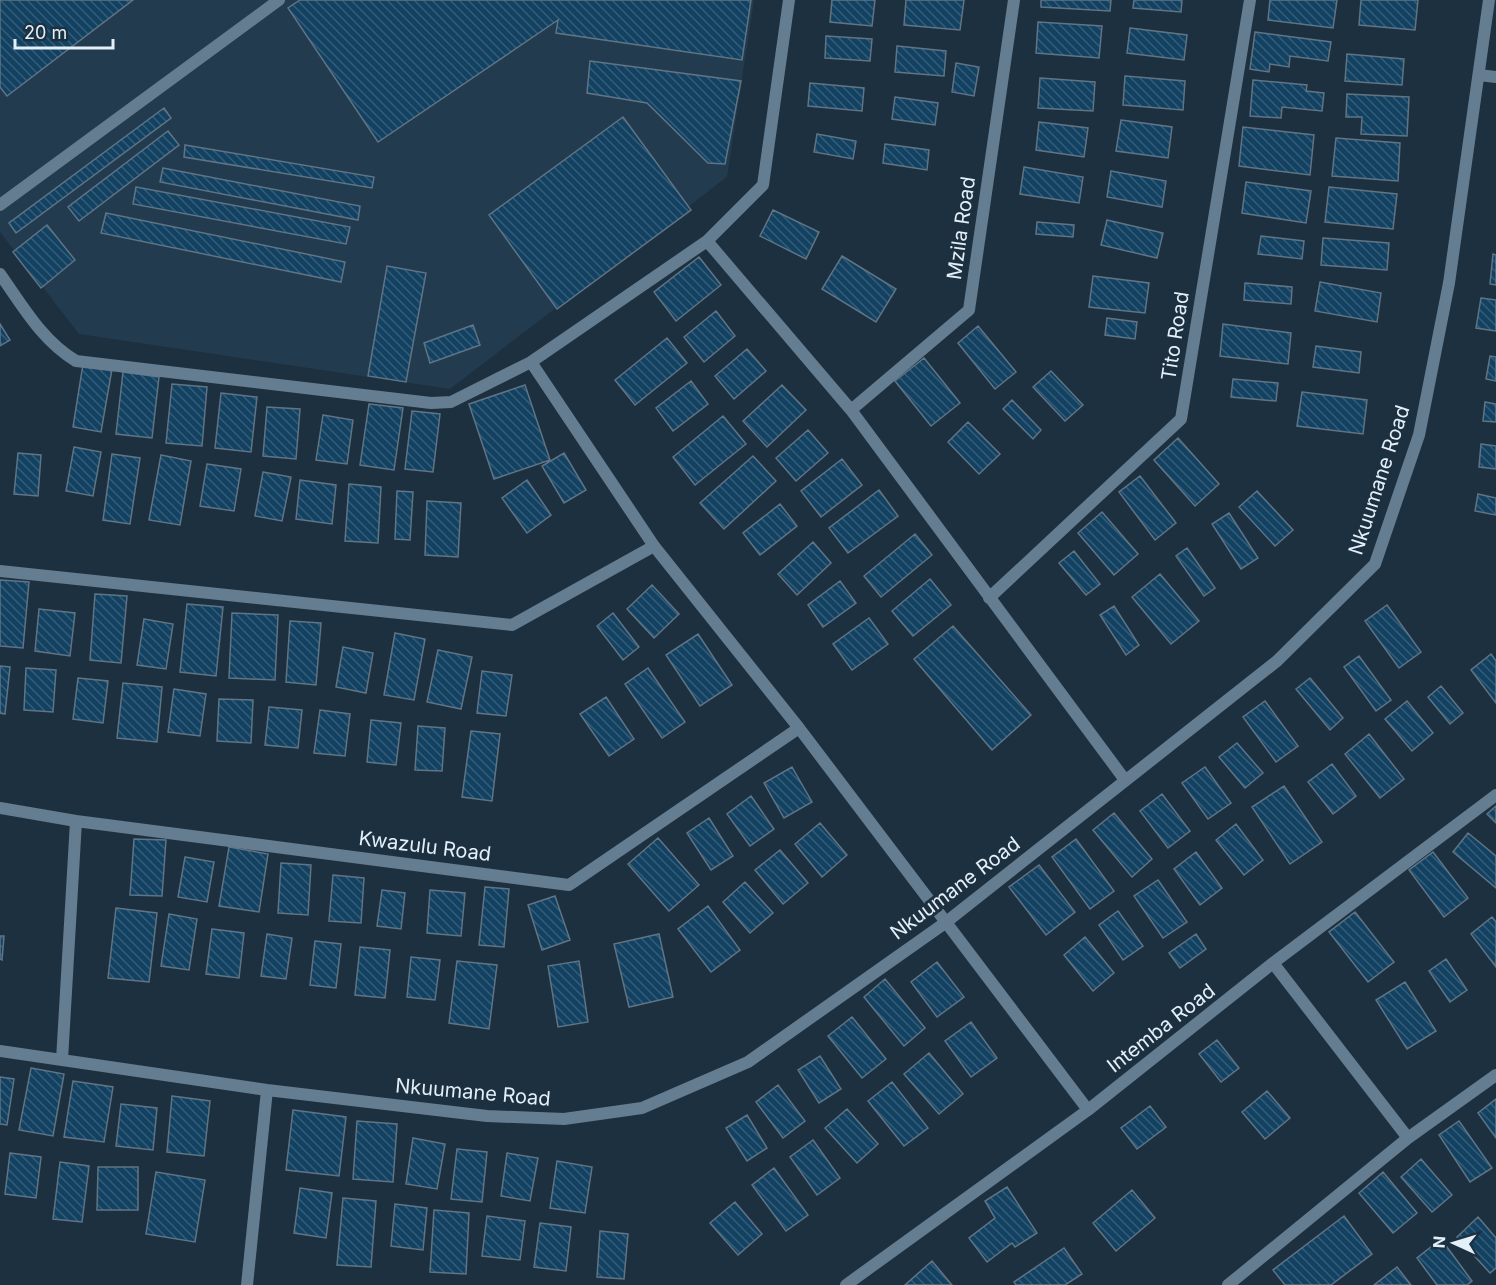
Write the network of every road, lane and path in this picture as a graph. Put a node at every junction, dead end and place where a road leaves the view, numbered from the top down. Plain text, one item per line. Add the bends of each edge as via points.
1 (279, 0) edge
2 (789, 0) edge
3 (1014, 0) edge
4 (1250, 0) edge
5 (1489, 0) edge
6 (1479, 75) junction
7 (1496, 77) edge
8 (0, 205) edge
9 (707, 241) junction
10 (0, 274) edge
11 (531, 362) junction
12 (851, 410) junction
13 (654, 546) junction
14 (0, 571) edge
15 (989, 598) junction
16 (800, 728) junction
17 (1125, 780) junction
18 (1496, 795) edge
19 (0, 808) edge
20 (76, 821) junction
21 (945, 923) junction
22 (1274, 963) junction
23 (0, 1051) edge
24 (62, 1060) junction
25 (1496, 1075) edge
26 (267, 1090) junction
27 (1088, 1110) junction
28 (1408, 1138) junction
29 (247, 1285) edge
30 (846, 1285) edge
31 (1228, 1285) edge

1 - 8 street
2 - 9 street via 763,185
3 - 12 street, Mzila Road via 969,310
4 - 15 street, Tito Road via 1181,419
5 - 6 street, Nkuumane Road
6 - 7 street
6 - 17 street, Nkuumane Road via 1449,283 1419,435 1375,564 1277,661
9 - 11 street
9 - 12 street
10 - 11 street via 42,332 76,362 431,403 451,402
11 - 13 street
12 - 15 street
13 - 14 street via 512,625
13 - 16 street
15 - 17 street
16 - 20 street, Kwazulu Road via 569,885
16 - 21 street
17 - 21 street, Nkuumane Road
18 - 22 street, Intemba Road
19 - 20 street, Kwazulu Road
20 - 24 street
21 - 26 street, Nkuumane Road via 748,1062 642,1108 564,1119 487,1116
21 - 27 street
22 - 27 street, Intemba Road
22 - 28 street
23 - 24 street, Nkuumane Road
24 - 26 street, Nkuumane Road
25 - 28 street
26 - 29 street
27 - 30 street, Intemba Road
28 - 31 street

